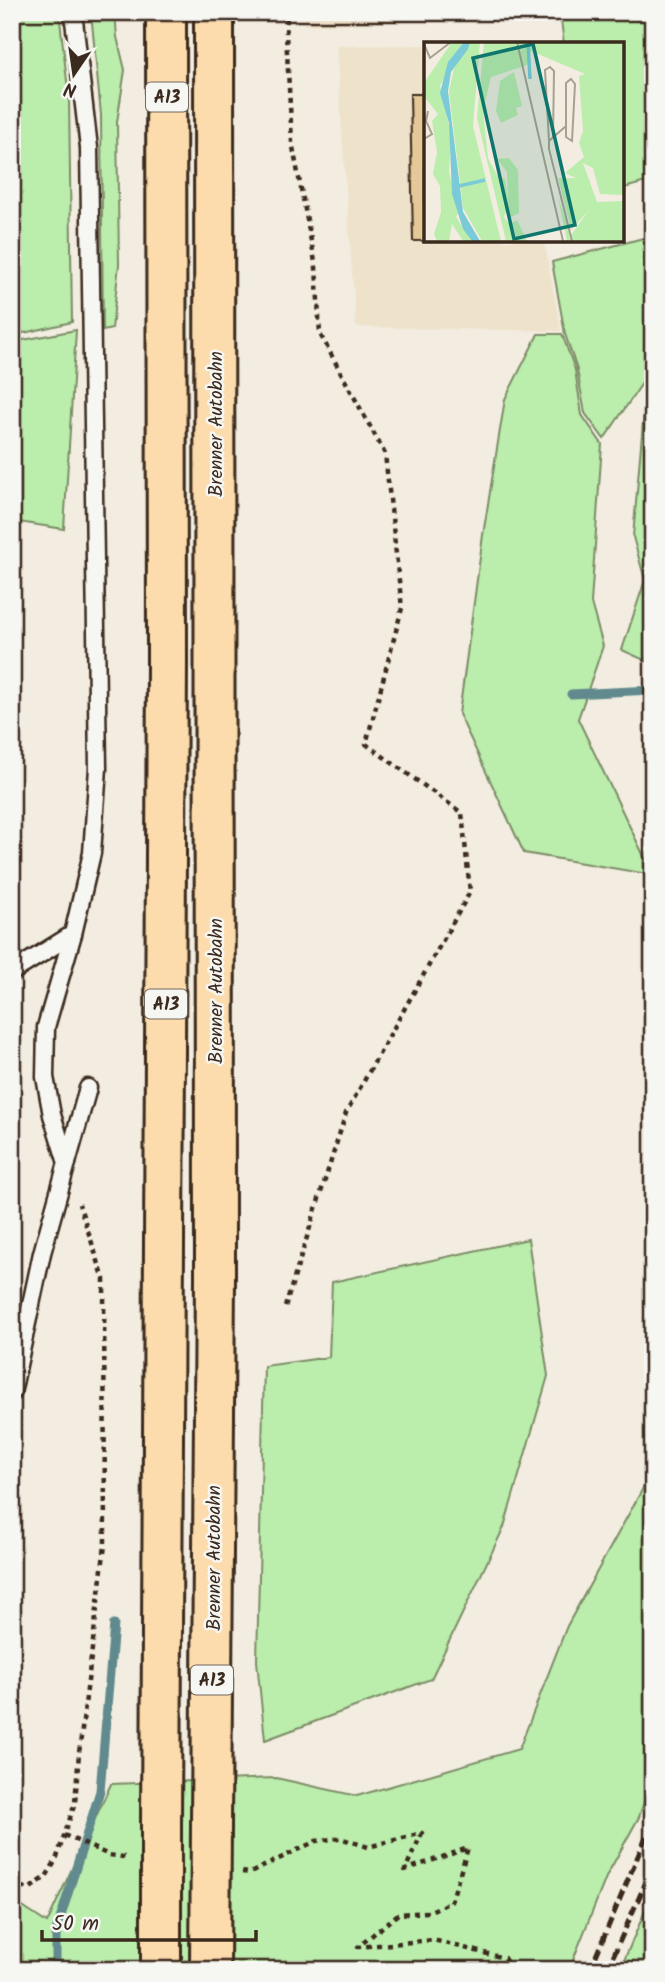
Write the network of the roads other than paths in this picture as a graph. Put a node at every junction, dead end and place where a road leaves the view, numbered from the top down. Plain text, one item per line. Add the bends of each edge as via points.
1 (73, 12) edge
2 (166, 12) edge
3 (214, 12) edge
4 (73, 934) junction
5 (14, 975) edge
6 (88, 1088) dead end
7 (67, 1163) junction
8 (12, 1393) edge
9 (161, 1970) edge
10 (210, 1970) edge

1 - 4 lane via 89,148 98,768 92,853
2 - 9 highway, A13, bridge
3 - 10 highway, Brenner Autobahn / A13, bridge via 215,1277
4 - 5 lane
4 - 7 lane via 46,1027 45,1077
6 - 7 lane
7 - 8 lane

